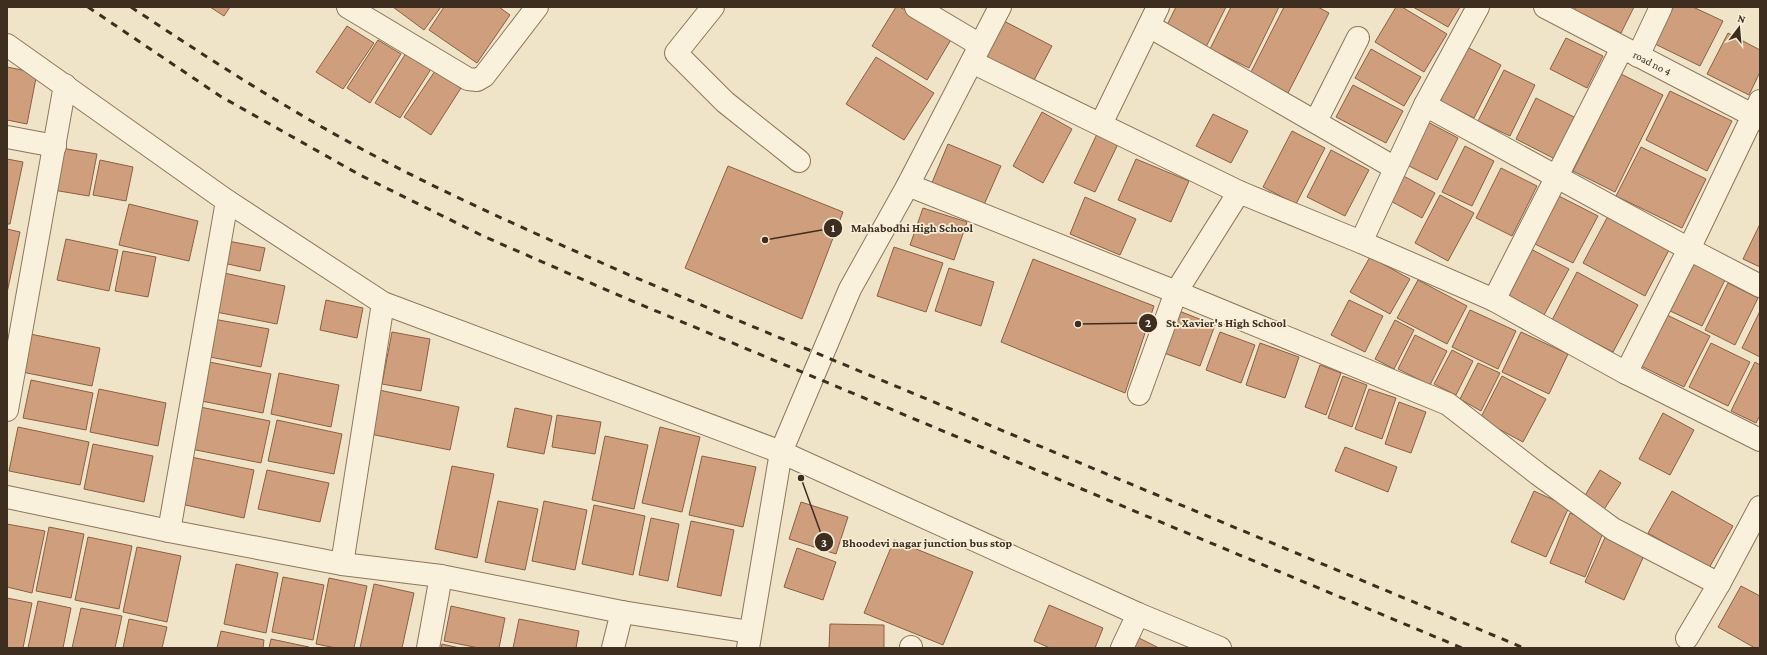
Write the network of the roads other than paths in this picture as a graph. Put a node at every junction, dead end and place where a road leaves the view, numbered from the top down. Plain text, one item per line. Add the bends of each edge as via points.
1 (349, 7) edge
2 (537, 7) edge
3 (713, 7) edge
4 (916, 7) edge
5 (1000, 7) edge
6 (1478, 7) edge
7 (1544, 7) edge
8 (1660, 7) edge
9 (1153, 16) edge
10 (1358, 38) dead end
11 (7, 45) edge
12 (1630, 52) junction
13 (976, 53) junction
14 (66, 85) junction
15 (1424, 105) junction
16 (1758, 112) edge
17 (1316, 121) junction
18 (1100, 124) junction
19 (7, 137) edge
20 (55, 146) junction
21 (799, 161) dead end
22 (1395, 168) junction
23 (1557, 177) junction
24 (908, 185) junction
25 (1239, 192) junction
26 (227, 201) junction
27 (1361, 242) junction
28 (1689, 250) junction
29 (1760, 286) edge
30 (1176, 292) junction
31 (1494, 300) junction
32 (383, 303) junction
33 (15, 316) edge
34 (1626, 373) junction
35 (1139, 394) dead end
36 (7, 410) edge
37 (1760, 440) edge
38 (781, 452) junction
39 (7, 497) edge
40 (1760, 507) edge
41 (169, 532) junction
42 (342, 564) junction
43 (440, 576) junction
44 (1719, 584) junction
45 (622, 612) junction
46 (1138, 614) junction
47 (1687, 638) dead end
48 (749, 640) edge
49 (428, 648) edge
50 (613, 648) edge
51 (1122, 648) edge
52 (1220, 648) edge

1 - 2 street via 468,79 477,80 484,76
3 - 21 street via 676,53 725,102
4 - 13 street
5 - 13 street
6 - 15 street
7 - 12 street, road no 4
8 - 12 street
9 - 17 street
9 - 18 street
10 - 17 street
11 - 14 street
12 - 16 street, road no 4
12 - 23 street
13 - 18 street
13 - 24 street
14 - 20 street
14 - 26 street
15 - 22 street
15 - 23 street
16 - 28 street
17 - 22 street
18 - 25 street
19 - 20 street
20 - 33 street
22 - 27 street
23 - 28 street
23 - 31 street
24 - 30 street
24 - 38 street via 850,289
25 - 27 street
25 - 30 street
26 - 32 street
26 - 41 street
27 - 31 street
28 - 29 street
28 - 34 street
30 - 35 street
30 - 44 street via 1448,404 1613,528
31 - 34 street
32 - 38 street
32 - 42 street
33 - 36 street
34 - 37 street
38 - 46 street
38 - 48 street
39 - 41 street
40 - 44 street
41 - 42 street
42 - 43 street
43 - 45 street
43 - 49 street
44 - 47 street
45 - 48 street
45 - 50 street
46 - 51 street
46 - 52 street

